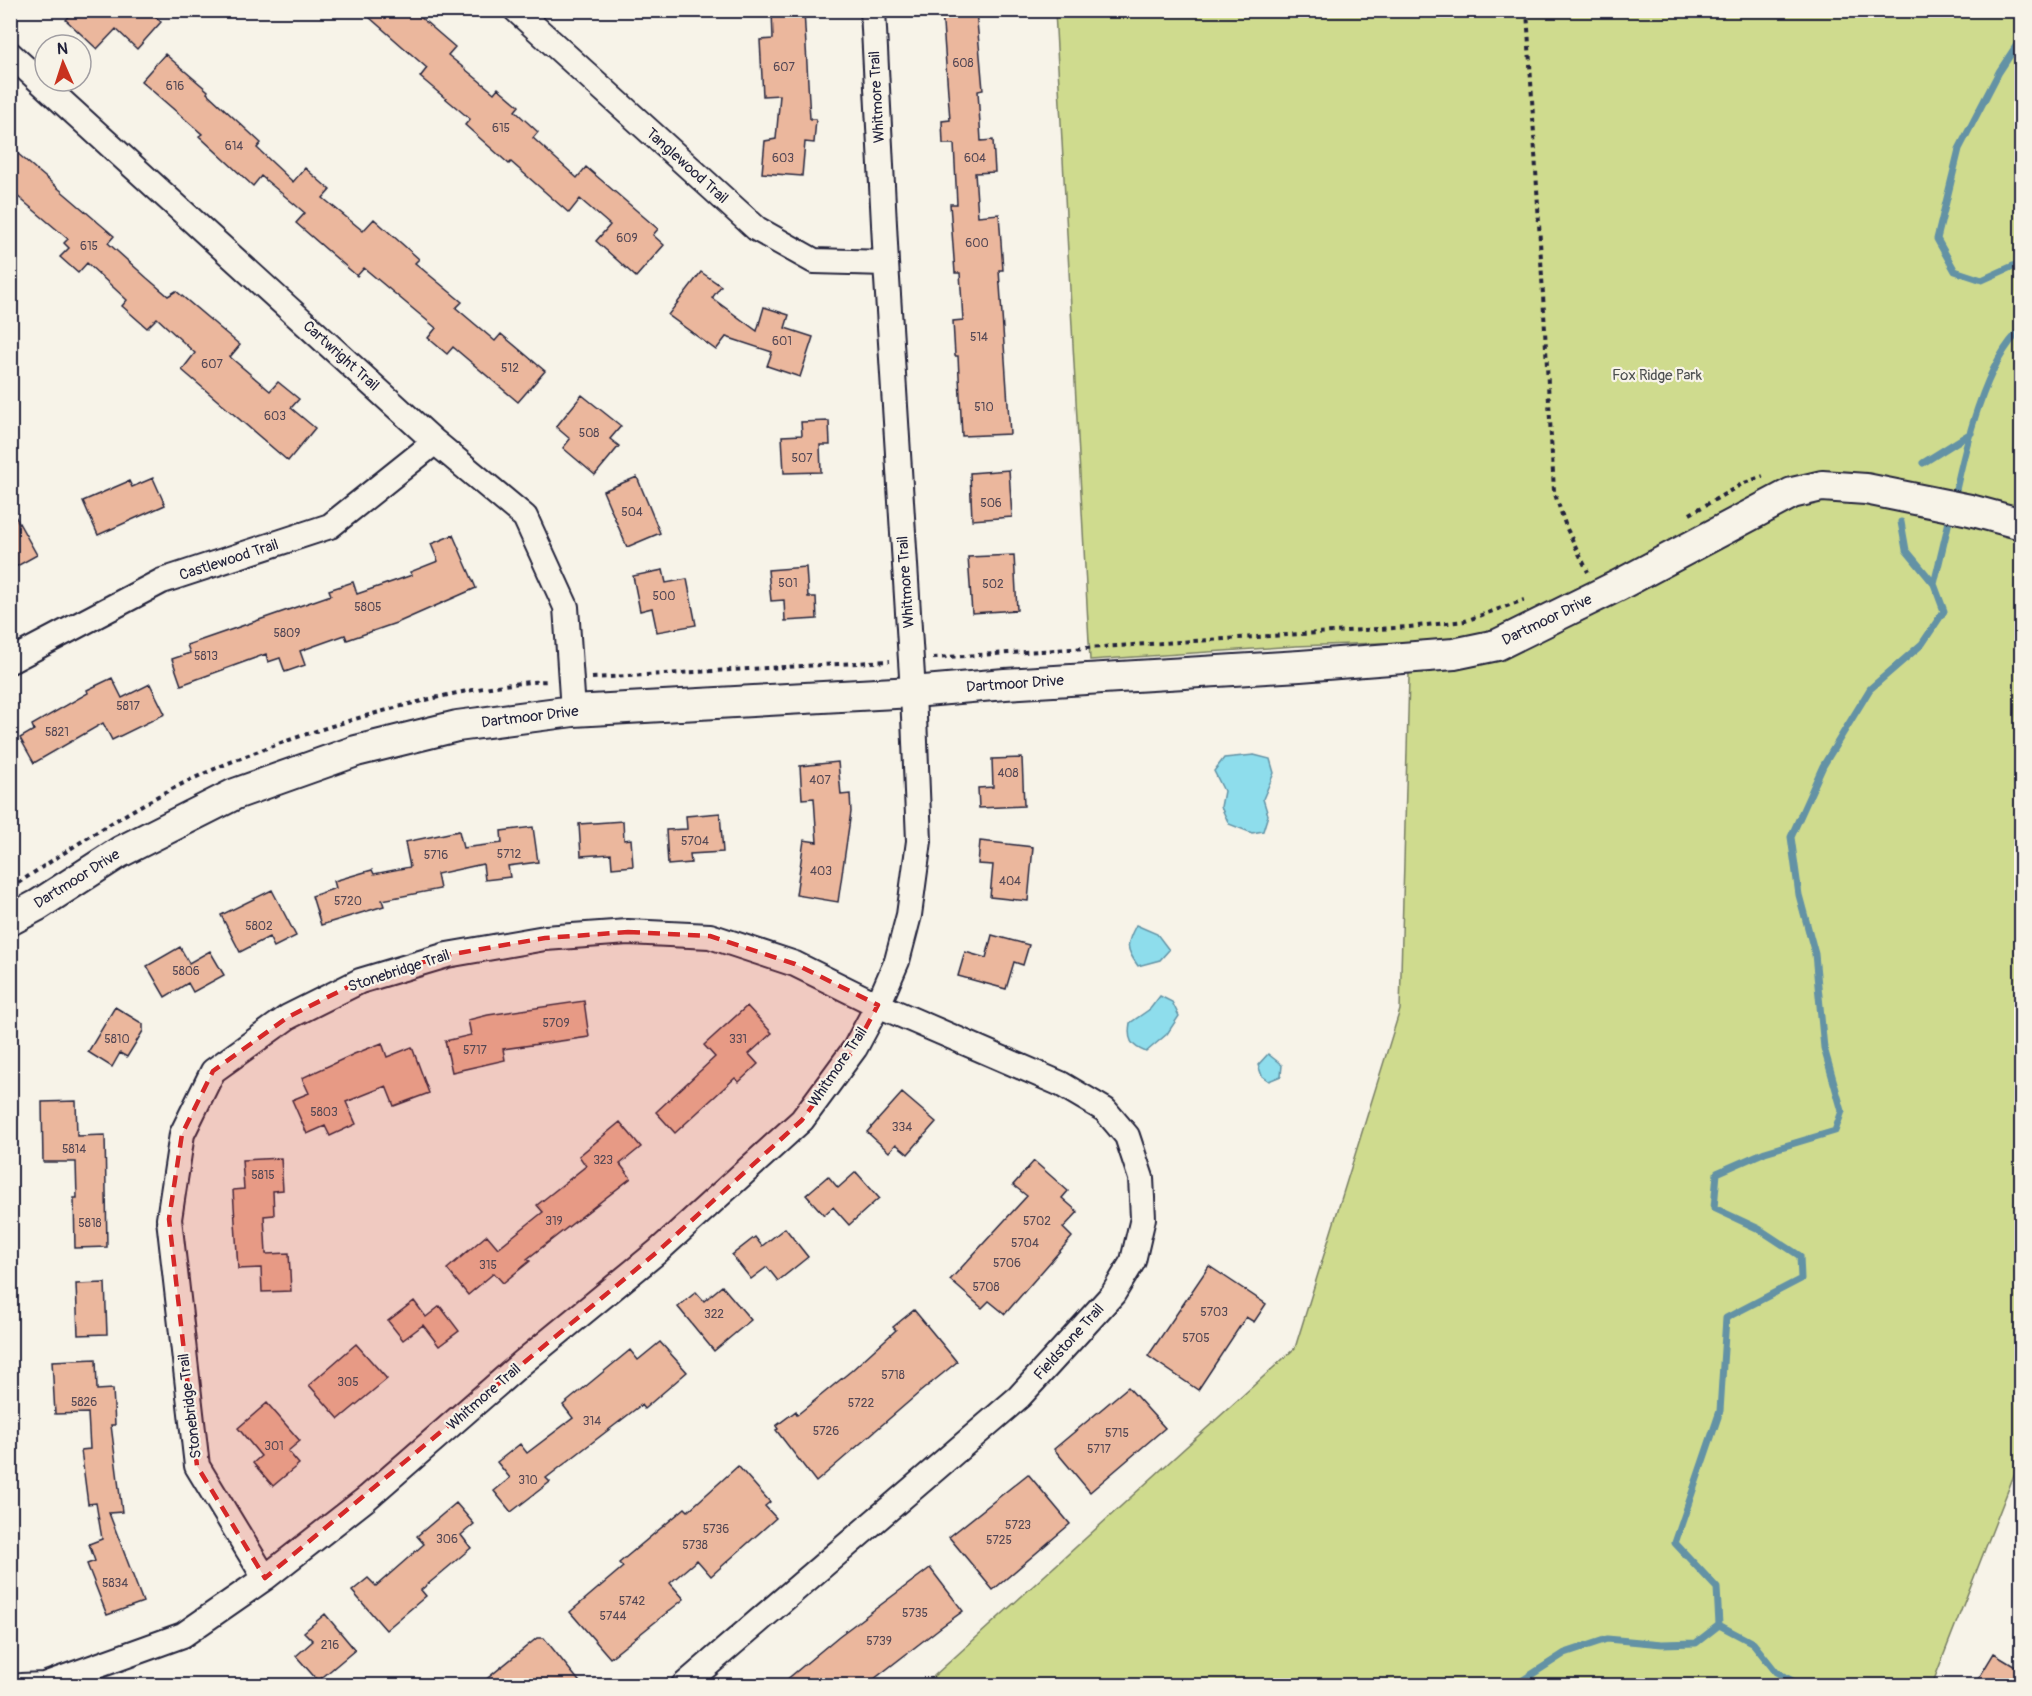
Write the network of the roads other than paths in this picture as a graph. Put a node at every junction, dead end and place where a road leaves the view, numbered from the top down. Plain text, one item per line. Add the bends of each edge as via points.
1 (516, 10) edge
2 (873, 10) edge
3 (10, 54) edge
4 (886, 263) junction
5 (435, 442) junction
6 (2022, 524) edge
7 (10, 661) edge
8 (913, 692) junction
9 (573, 711) junction
10 (10, 920) edge
11 (878, 1005) junction
12 (265, 1578) junction
13 (21, 1686) edge
14 (683, 1686) edge

1 - 4 street, Tanglewood Trail via 757,230 814,261
2 - 4 street, Whitmore Trail
3 - 5 street, Cartwright Trail
4 - 8 street, Whitmore Trail
5 - 7 street, Castlewood Trail via 330,526 162,581
5 - 9 street, Cartwright Trail via 525,518 566,607
6 - 8 street, Dartmoor Drive via 1866,489 1821,486 1792,493 1497,645 1455,654
8 - 9 street, Dartmoor Drive
8 - 11 street, Whitmore Trail via 919,841 909,915 897,961
9 - 10 street, Dartmoor Drive via 457,726 356,751 235,794 120,852
11 - 12 street, Whitmore Trail via 855,1048 802,1120 657,1252 367,1498
11 - 12 street, Stonebridge Trail via 795,964 710,936 628,932 545,939 447,955 360,981 288,1017 213,1071 182,1134 169,1219 197,1466
11 - 14 street, Fieldstone Trail via 1061,1084 1105,1110 1127,1136 1141,1178 1143,1218 1133,1261 1113,1294 1019,1397
12 - 13 street, Whitmore Trail via 183,1635 44,1685

